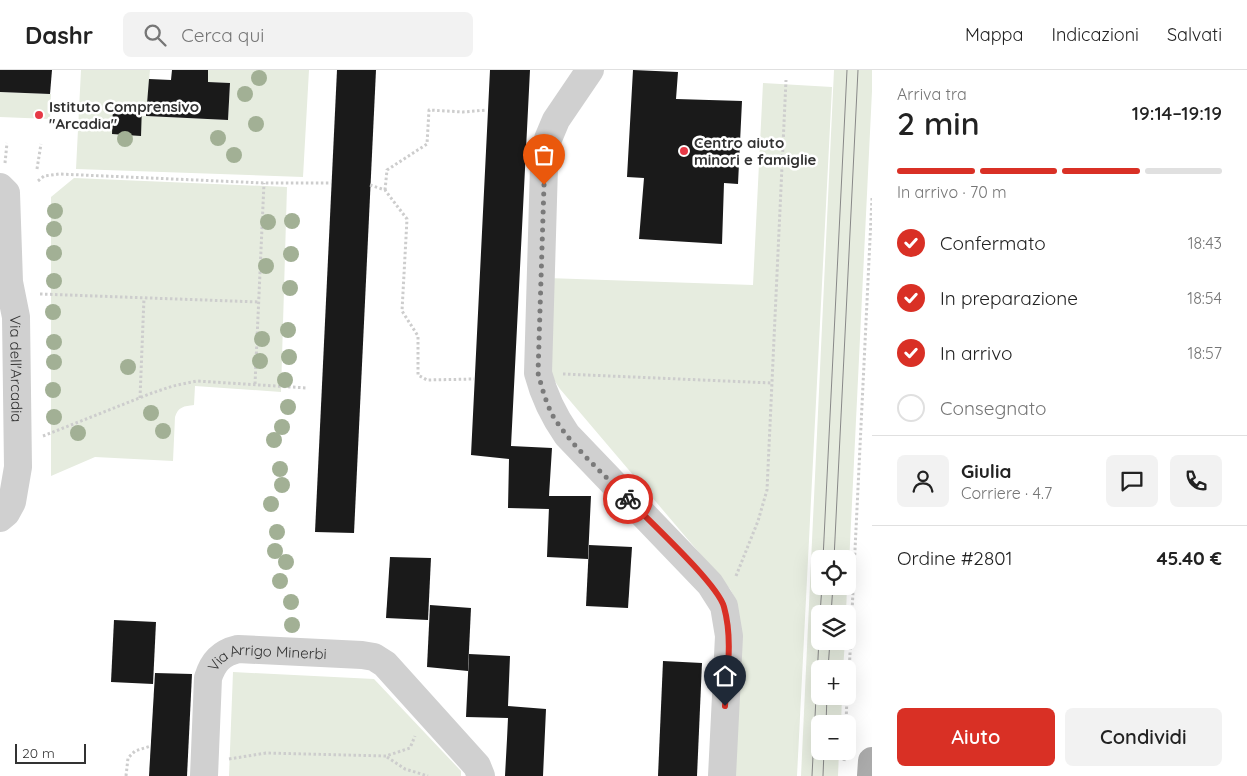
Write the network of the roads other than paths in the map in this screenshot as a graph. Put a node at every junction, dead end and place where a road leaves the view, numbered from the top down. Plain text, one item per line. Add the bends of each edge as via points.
1 (590, 70) edge
2 (4, 182) edge
3 (0, 518) edge
4 (872, 760) edge
5 (204, 771) edge
6 (481, 776) edge
7 (722, 776) edge
8 (871, 776) edge

1 - 7 street via 556,120 548,139 544,166 538,373 544,396 567,435 710,584 724,606 729,636
2 - 3 street, Via dell'Arcadia via 9,282 16,317 18,467 12,502
4 - 8 main road
5 - 6 street, Via Arrigo Minerbi via 208,678 212,666 227,652 238,649 374,657 385,664 432,716

